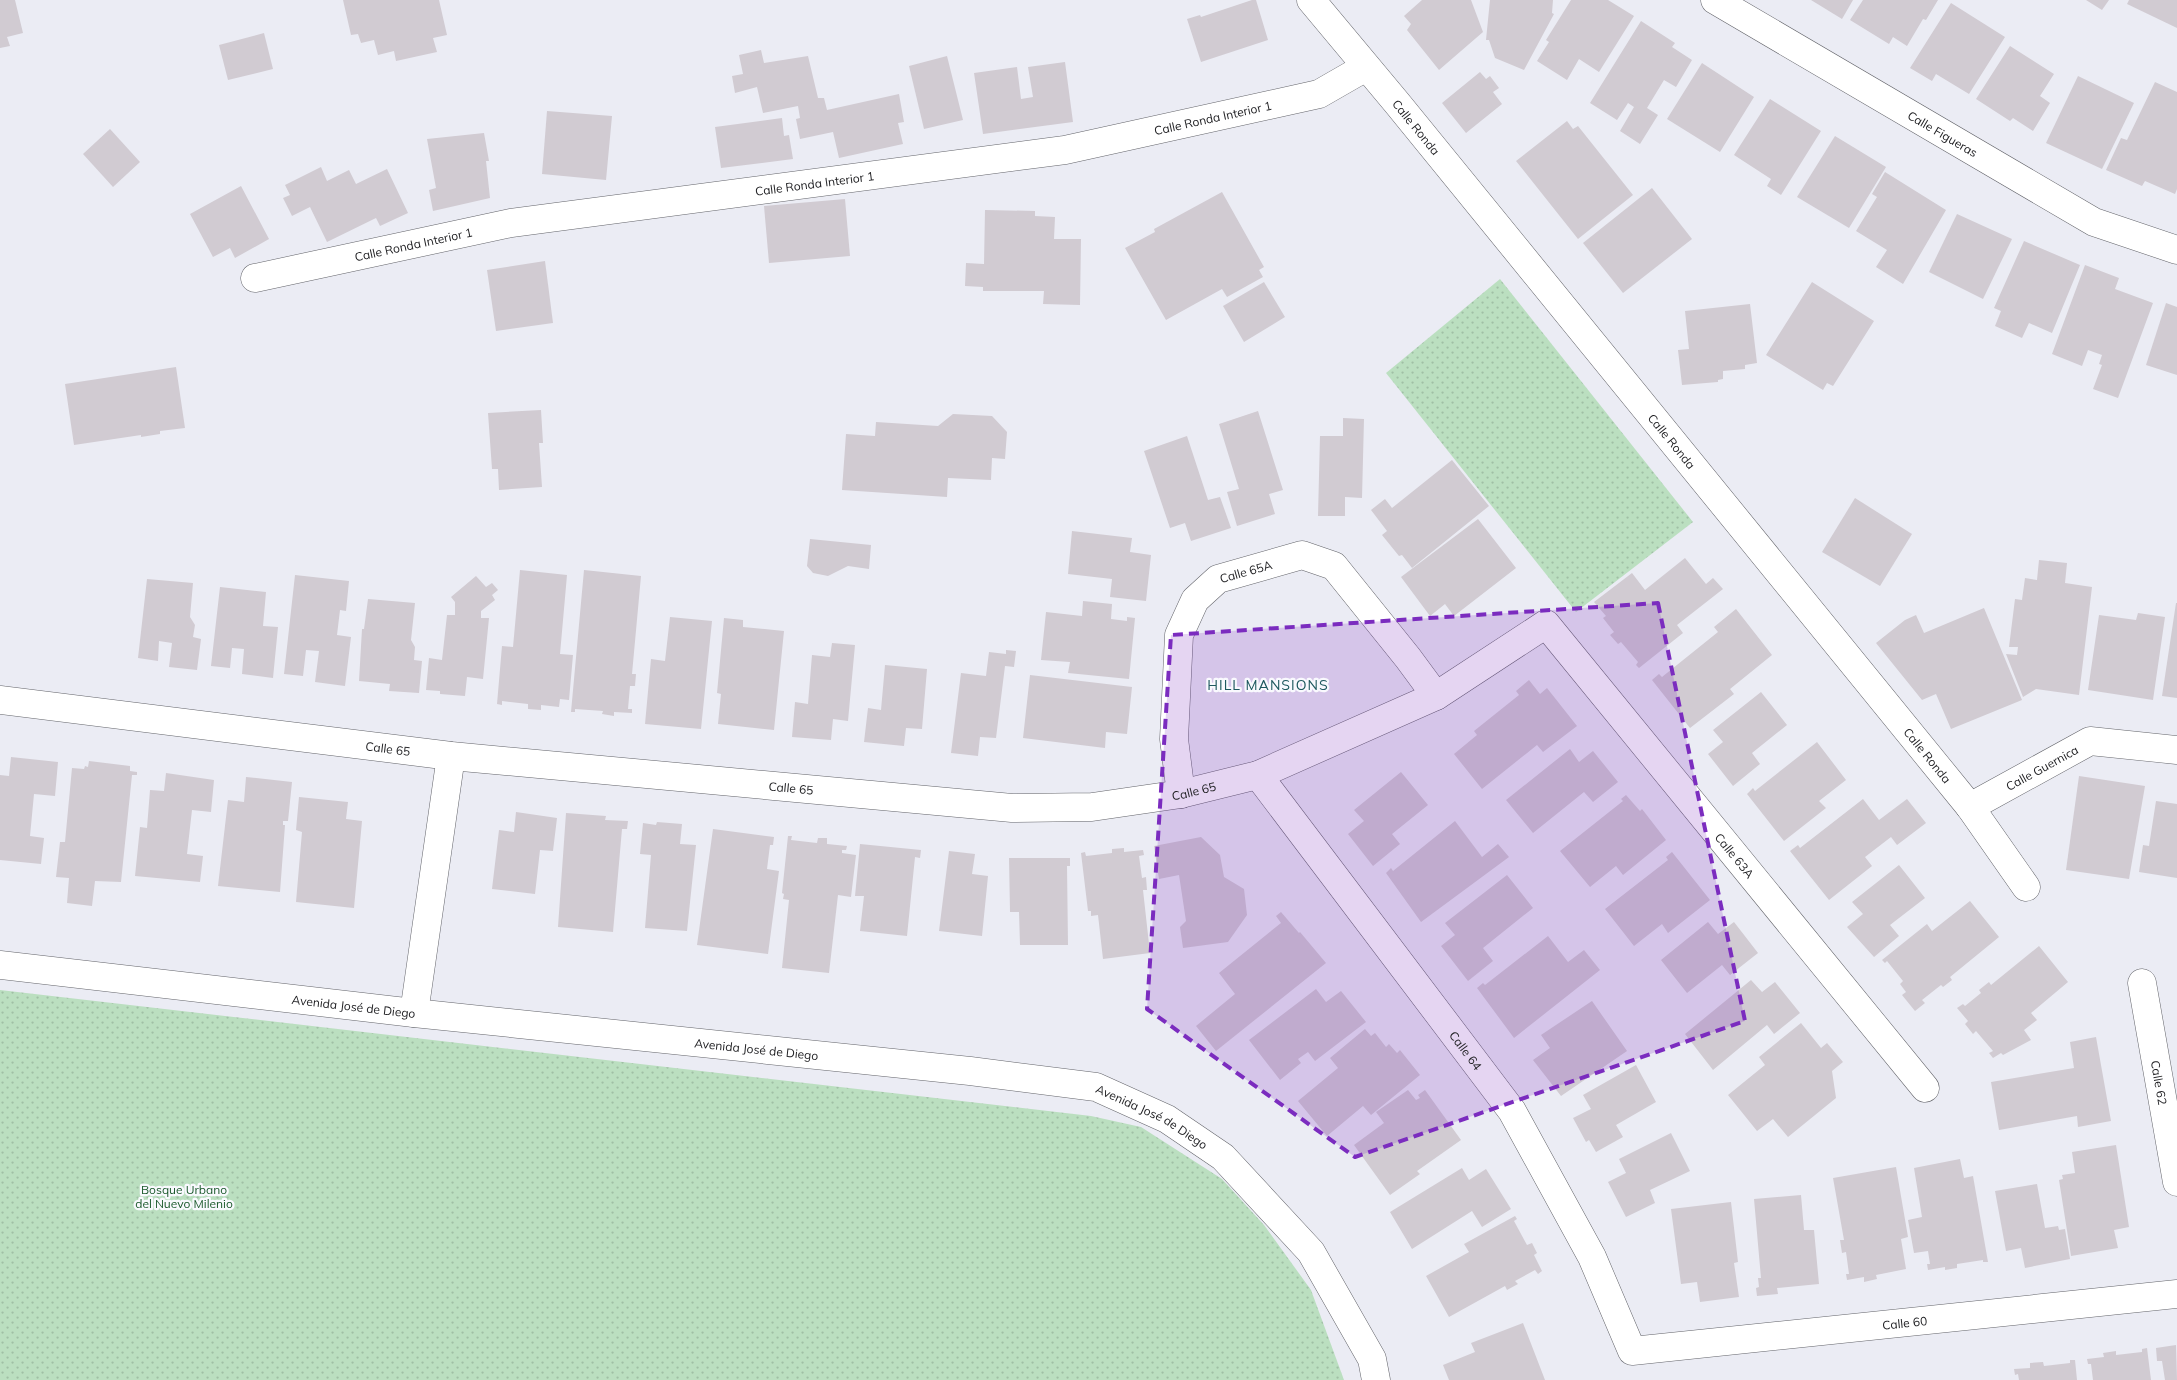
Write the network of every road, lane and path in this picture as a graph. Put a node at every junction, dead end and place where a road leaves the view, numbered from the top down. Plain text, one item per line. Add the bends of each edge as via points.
1 (1310, 0) edge
2 (1715, 0) edge
3 (1366, 67) junction
4 (2177, 250) edge
5 (255, 278) dead end
6 (1546, 624) joint
7 (1436, 696) junction
8 (0, 700) edge
9 (2177, 750) edge
10 (450, 756) junction
11 (1258, 775) junction
12 (1182, 794) junction
13 (1970, 807) junction
14 (2026, 887) dead end
15 (0, 965) edge
16 (2142, 983) dead end
17 (414, 1013) junction
18 (1925, 1088) dead end
19 (2177, 1182) edge
20 (2177, 1294) edge
21 (1632, 1351) joint
22 (1376, 1380) edge

1 - 3 street, Calle Ronda
2 - 4 street, Calle Figueras via 2094,222
3 - 5 street, Calle Ronda Interior 1 via 1319,94 1065,150 511,223
3 - 13 street, Calle Ronda
6 - 7 street, Calle 65
6 - 18 street, Calle 63A
7 - 11 street, Calle 65
7 - 12 street, Calle 65A via 1334,566 1302,555 1218,579 1195,600 1179,635 1174,738
8 - 10 street, Calle 65
9 - 13 street, Calle Guernica via 2090,741
10 - 12 street, Calle 65 via 1012,808 1092,807
10 - 17 street
11 - 12 street, Calle 65
11 - 21 street, Calle 64 via 1512,1111 1592,1257
13 - 14 street, Calle Ronda
15 - 17 street, Avenida José de Diego
16 - 19 street, Calle 62
17 - 22 street, Avenida José de Diego via 1096,1087 1167,1119 1223,1157 1311,1252 1372,1359
20 - 21 street, Calle 60

